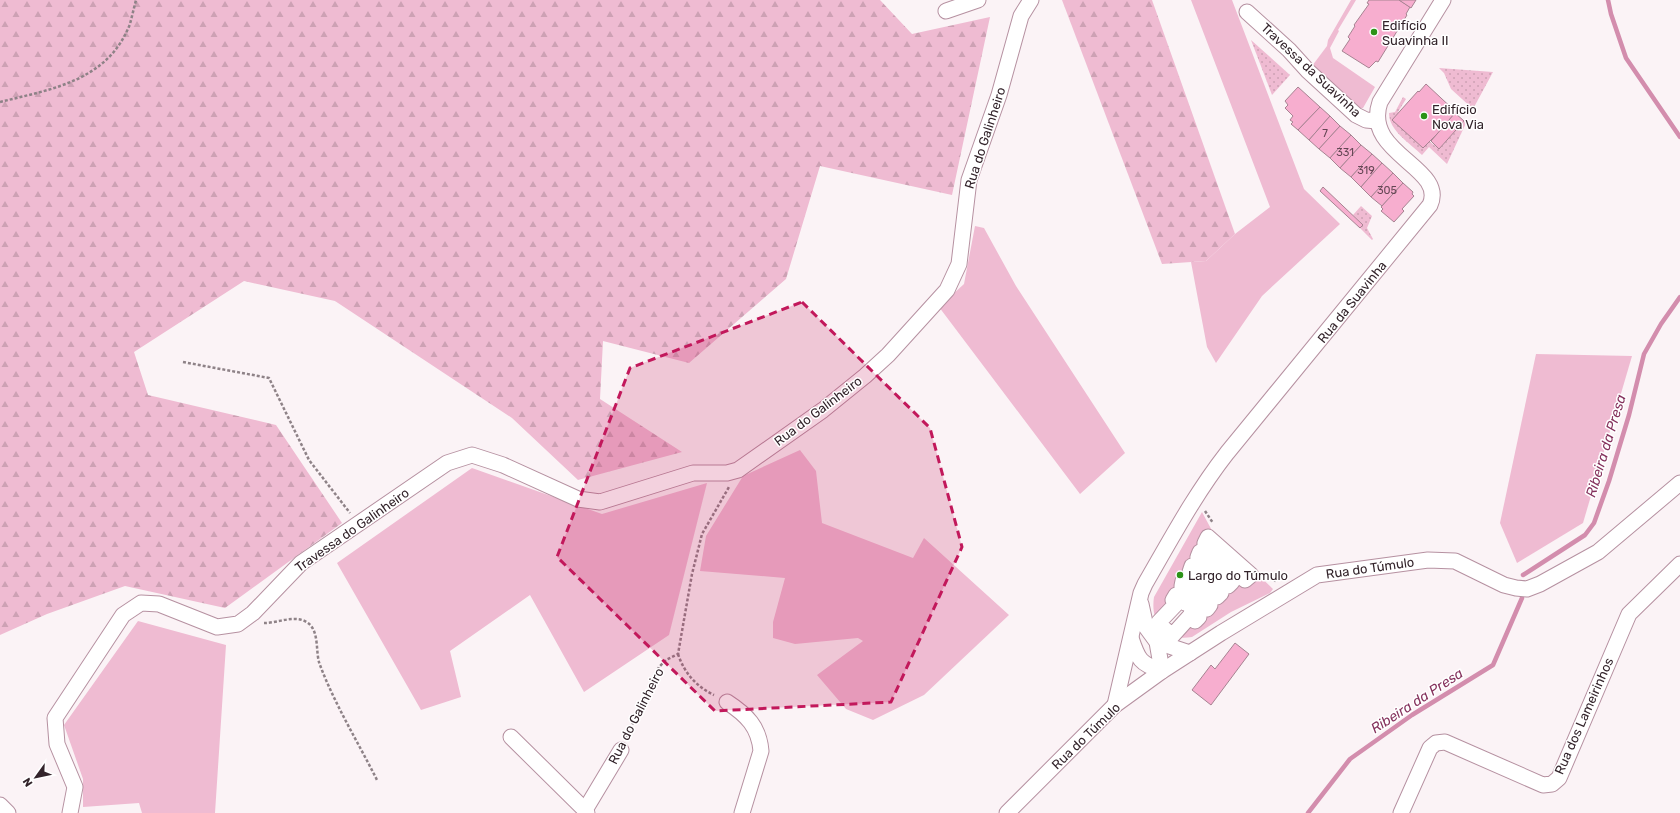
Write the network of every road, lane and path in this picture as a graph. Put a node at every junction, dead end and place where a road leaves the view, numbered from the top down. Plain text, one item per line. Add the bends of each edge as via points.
1 (136, 0) edge
2 (978, 0) edge
3 (1031, 0) edge
4 (1443, 0) edge
5 (946, 11) dead end
6 (1247, 12) dead end
7 (0, 102) edge
8 (1377, 121) junction
9 (183, 362) dead end
10 (738, 470) junction
11 (1680, 483) edge
12 (358, 524) junction
13 (1680, 564) edge
14 (1140, 601) junction
15 (246, 618) junction
16 (1158, 623) joint
17 (1131, 636) junction
18 (1156, 642) junction
19 (1190, 653) junction
20 (678, 654) junction
21 (1162, 671) junction
22 (727, 702) joint
23 (1115, 705) junction
24 (511, 737) dead end
25 (621, 750) joint
26 (378, 780) dead end
27 (0, 805) edge
28 (586, 812) edge
29 (8, 813) edge
30 (70, 813) edge
31 (742, 813) edge
32 (1006, 813) edge
33 (1402, 813) edge

1 - 7 path via 130,24 121,41 105,61 90,73 59,87
2 - 5 street
3 - 10 street, Rua do Galinheiro via 1021,16 999,95 969,180 959,264 947,290 888,355 865,376 823,410
4 - 8 street via 1380,102
6 - 8 street, Travessa da Suavinha via 1356,114 1366,120
8 - 14 street, Rua da Suavinha via 1385,140 1428,182 1433,194 1430,205 1210,476 1145,584
9 - 12 path via 269,378 309,460
10 - 12 street, Travessa do Galinheiro via 693,473 600,502 578,498 503,465 472,455 447,463
10 - 20 path via 702,534
11 - 19 street, Rua do Túmulo via 1598,552 1527,589 1504,585 1455,561 1428,560 1317,575
12 - 15 street, Travessa do Galinheiro via 301,564
13 - 33 street, Rua dos Lameirinhos via 1629,614 1559,778 1552,784 1542,785 1445,742 1436,743 1430,748
14 - 17 street, Rua da Suavinha
14 - 18 street via 1146,626
15 - 26 path via 265,623 301,618 310,624 315,634 317,658 325,680
15 - 30 street, Travessa do Galinheiro via 238,624 217,627 159,604 141,603 123,615 55,718 57,744 75,787
16 - 16 street via 1177,603 1173,600 1176,595 1184,603 1192,596 1182,586 1183,581 1195,591 1202,583 1190,572 1192,566 1206,579 1212,570 1198,557 1200,552 1216,566 1222,558 1205,543 1208,538 1251,576 1245,580 1232,568 1225,575 1232,582 1228,586 1221,578 1214,586 1221,593 1217,597 1209,590 1202,597 1210,605 1206,609 1198,601 1190,609 1199,617 1195,621 1190,616 1172,636
17 - 21 street via 1144,664
17 - 23 street, Rua da Suavinha
18 - 19 street
18 - 21 street
19 - 21 street, Rua do Túmulo
20 - 22 path via 681,664 694,681
20 - 25 path, Rua do Galinheiro via 659,667
21 - 23 street, Rua do Túmulo
22 - 31 street via 743,712 755,729 762,751
23 - 32 street, Rua do Túmulo
24 - 28 street
25 - 28 street, Rua do Galinheiro
27 - 29 street

